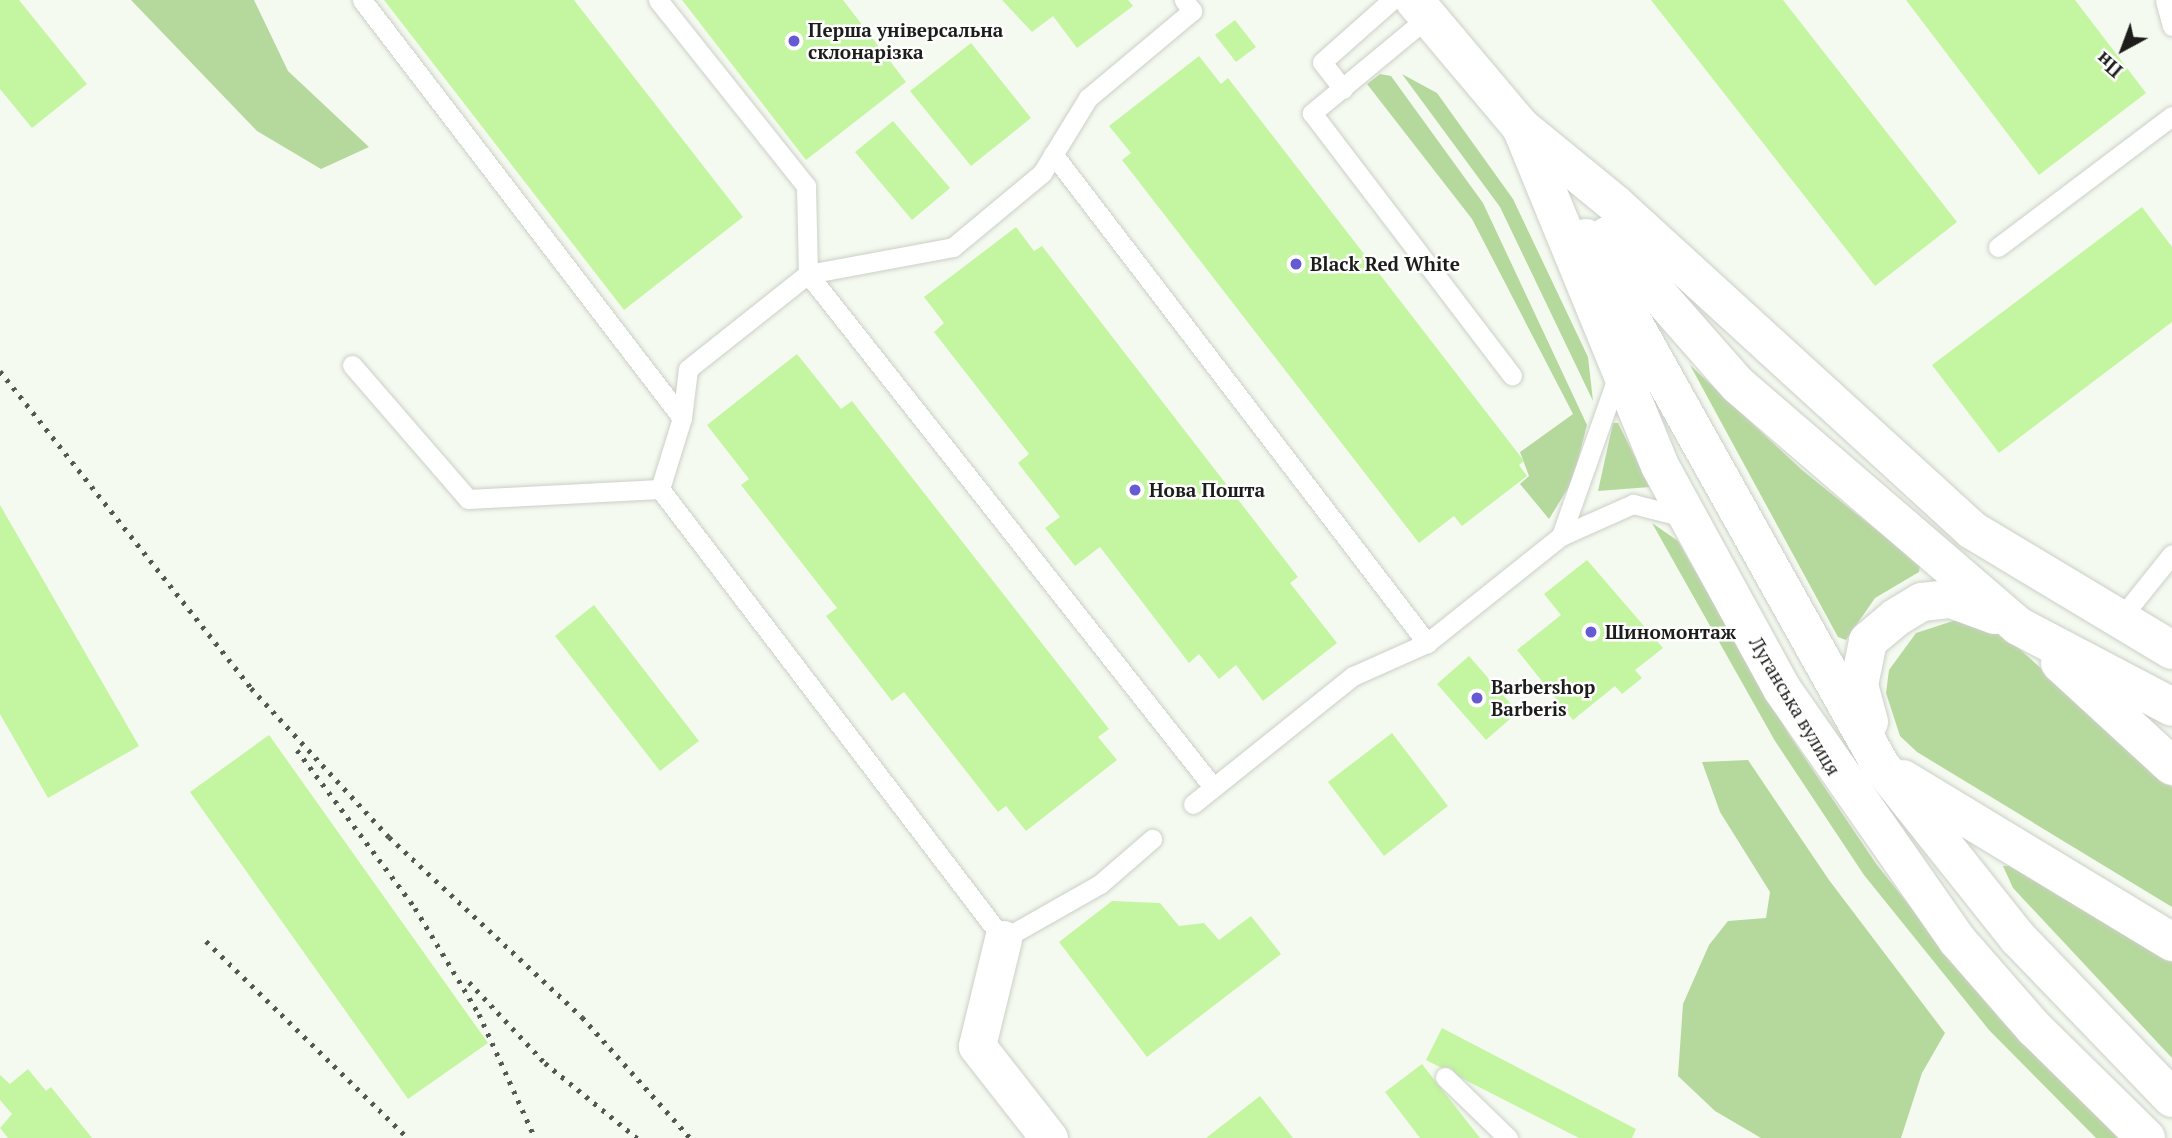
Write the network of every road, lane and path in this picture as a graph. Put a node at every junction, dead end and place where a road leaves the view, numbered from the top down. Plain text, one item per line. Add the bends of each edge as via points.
1 (362, 0) edge
2 (658, 0) edge
3 (1184, 0) edge
4 (1392, 0) edge
5 (1421, 8) edge
6 (1343, 89) junction
7 (2172, 116) edge
8 (1521, 127) junction
9 (1053, 155) junction
10 (1998, 247) dead end
11 (808, 275) junction
12 (352, 365) dead end
13 (1619, 373) junction
14 (1512, 376) dead end
15 (682, 418) junction
16 (660, 489) junction
17 (1689, 519) junction
18 (1561, 536) junction
19 (2172, 554) edge
20 (2120, 619) junction
21 (2018, 626) junction
22 (1427, 643) junction
23 (2172, 650) edge
24 (2172, 707) edge
25 (2172, 765) edge
26 (1881, 766) junction
27 (1213, 787) junction
28 (1193, 804) dead end
29 (1152, 839) dead end
30 (1003, 939) junction
31 (2172, 942) edge
32 (1445, 1077) dead end
33 (2172, 1098) edge
34 (1049, 1138) edge
35 (1508, 1138) edge
36 (2146, 1138) edge

1 - 15 lane
2 - 11 lane via 806,186
3 - 9 lane via 1192,11 1088,98
4 - 6 lane via 1322,62
5 - 6 lane
5 - 8 main road, Луганська вулиця
6 - 14 lane via 1311,113
7 - 10 lane
8 - 13 main road, Луганська вулиця
8 - 20 main road, Луганська вулиця via 1614,203 1972,530
8 - 21 main road via 1652,293 1738,385
8 - 26 main road
9 - 11 lane via 1042,173 953,247
9 - 22 lane
11 - 15 lane via 688,369
11 - 27 lane
12 - 16 lane via 468,499
13 - 17 main road, Луганська вулиця
13 - 18 lane
15 - 16 lane
16 - 30 lane
17 - 18 lane via 1633,504
17 - 36 main road, Луганська вулиця via 1782,690 1896,860 2034,1028
18 - 22 lane
19 - 20 lane
20 - 23 main road, Луганська вулиця
21 - 24 main road
21 - 25 main road
21 - 26 main road via 1941,600 1922,602 1868,641 1859,685
22 - 27 lane via 1353,676
26 - 31 main road
26 - 33 main road via 2018,938
27 - 28 lane
29 - 30 lane via 1100,884
30 - 34 street via 977,1046
32 - 35 lane

